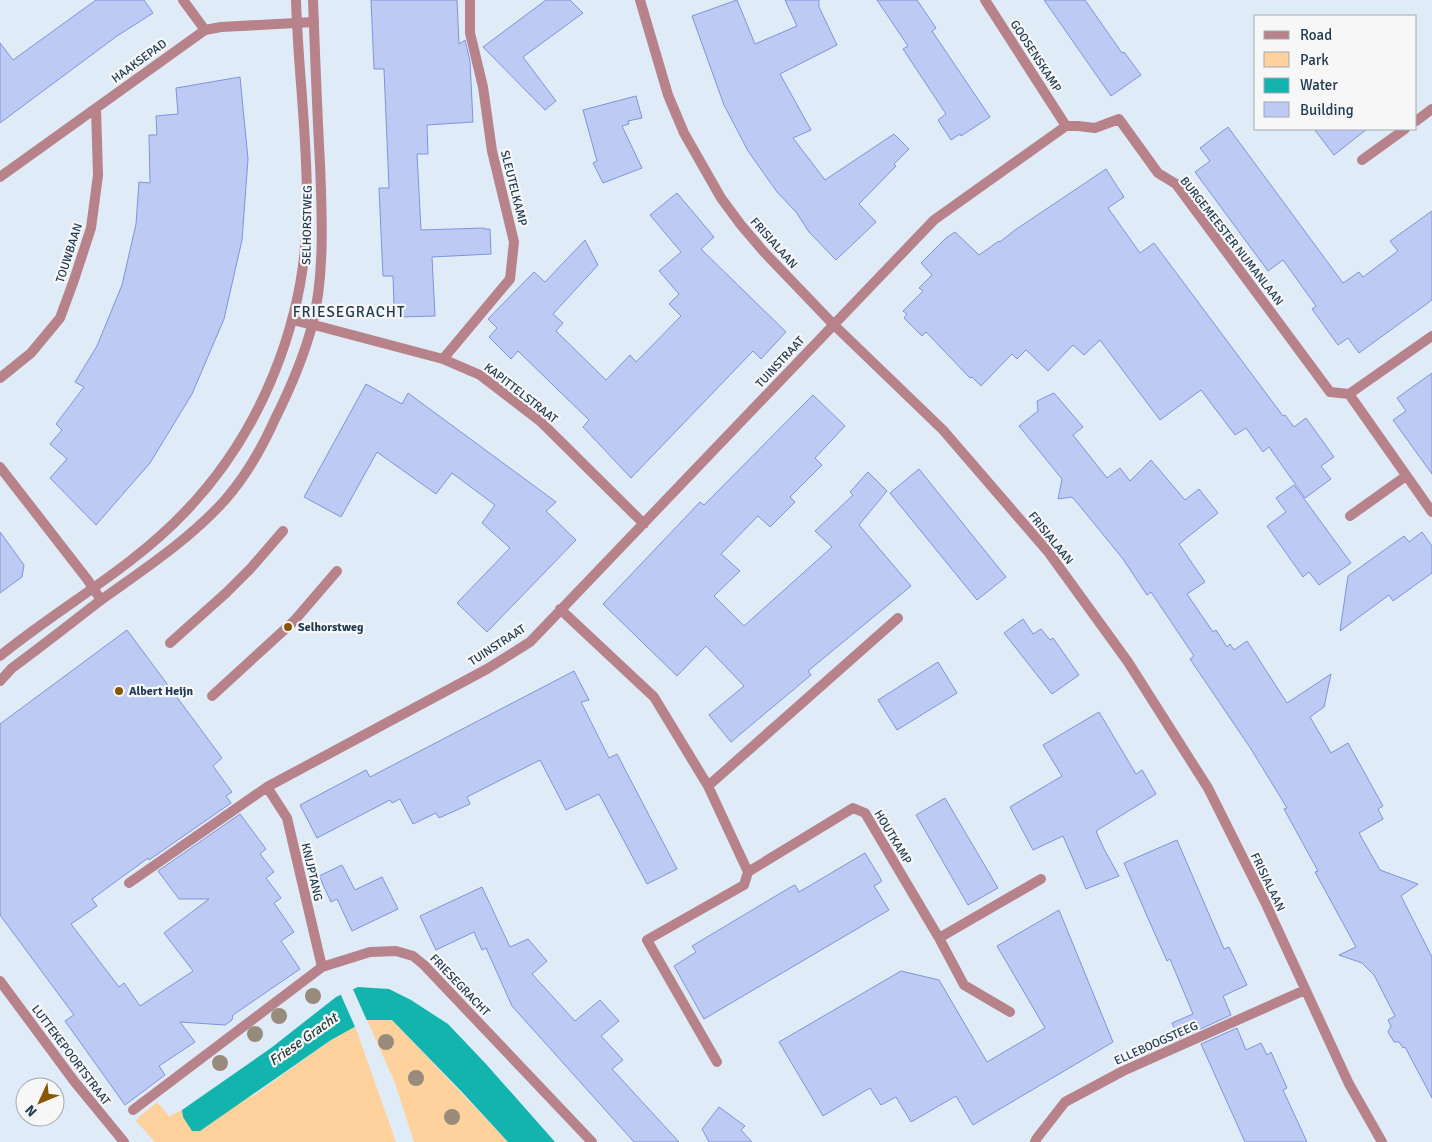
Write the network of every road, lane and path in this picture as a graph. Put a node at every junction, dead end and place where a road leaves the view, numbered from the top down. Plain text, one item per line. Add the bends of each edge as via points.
1 (183, 0) edge
2 (296, 0) edge
3 (313, 0) edge
4 (470, 0) edge
5 (640, 0) edge
6 (985, 0) edge
7 (314, 22) junction
8 (297, 23) junction
9 (205, 30) junction
10 (96, 109) junction
11 (1432, 109) edge
12 (1417, 120) edge
13 (1066, 126) junction
14 (1404, 130) edge
15 (1362, 160) dead end
16 (0, 177) edge
17 (292, 320) junction
18 (833, 324) junction
19 (312, 325) junction
20 (1432, 336) edge
21 (442, 359) junction
22 (0, 378) edge
23 (1349, 394) junction
24 (0, 467) edge
25 (1406, 476) junction
26 (1432, 512) edge
27 (1350, 516) dead end
28 (644, 524) junction
29 (283, 530) dead end
30 (337, 571) dead end
31 (115, 572) junction
32 (124, 584) junction
33 (92, 588) junction
34 (101, 600) junction
35 (560, 610) junction
36 (898, 618) dead end
37 (170, 643) dead end
38 (0, 656) edge
39 (0, 681) edge
40 (212, 696) dead end
41 (708, 786) junction
42 (267, 787) junction
43 (748, 872) junction
44 (1041, 879) dead end
45 (129, 882) dead end
46 (939, 938) junction
47 (322, 967) junction
48 (0, 981) edge
49 (1305, 990) junction
50 (1010, 1012) dead end
51 (717, 1062) dead end
52 (133, 1110) dead end
53 (124, 1142) edge
54 (592, 1142) edge
55 (1035, 1142) edge
56 (1382, 1142) edge

1 - 9 street
2 - 8 street, SELHORSTWEG
3 - 7 street, SELHORSTWEG
4 - 21 street, SLEUTELKAMP via 470,33 483,87 492,152 514,242 510,279
5 - 18 street, FRISIALAAN via 668,95 684,134 705,171 741,225
6 - 13 street, GOOSENSKAMP
7 - 8 street, HAAKSEPAD
7 - 19 street, SELHORSTWEG via 322,222
8 - 9 street, HAAKSEPAD
8 - 17 street, SELHORSTWEG via 307,213 303,262
9 - 10 street, HAAKSEPAD
10 - 16 street, HAAKSEPAD
10 - 22 street, TOUWBAAN via 98,175 91,228 74,280 60,318 31,353
11 - 12 street
13 - 18 street via 934,220
13 - 23 street, BURGEMEESTER NUMANLAAN via 1095,128 1119,119 1158,173 1176,184 1330,392
14 - 15 street
17 - 19 street, KAPITTELSTRAAT
17 - 31 street, SELHORSTWEG via 268,388 232,454 185,512
18 - 28 street, TUINSTRAAT
18 - 49 street, FRISIALAAN via 943,430 1049,553 1128,662 1208,788
19 - 21 street, KAPITTELSTRAAT
19 - 32 street, SELHORSTWEG via 294,378 262,447 232,491 196,529
20 - 23 street
21 - 28 street, KAPITTELSTRAAT via 480,375 540,421
23 - 25 street
24 - 33 street
25 - 26 street
25 - 27 street
28 - 35 street, TUINSTRAAT
29 - 37 street via 226,593
30 - 40 street via 294,622
31 - 32 street
31 - 33 street, SELHORSTWEG
32 - 34 street, SELHORSTWEG
33 - 34 street
33 - 38 street, SELHORSTWEG
34 - 39 street, SELHORSTWEG via 12,668
35 - 41 street via 654,697
35 - 42 street, TUINSTRAAT via 530,642 498,662
36 - 41 street
41 - 43 street
42 - 45 street, TUINSTRAAT
42 - 47 street, KNIJPTANG via 287,818
43 - 46 street, HOUTKAMP via 853,808 865,813
43 - 51 street, HOUTKAMP via 744,885 648,940
44 - 46 street
46 - 50 street, HOUTKAMP via 964,985
47 - 52 street, FRIESEGRACHT
47 - 54 street, FRIESEGRACHT via 370,952 396,951 413,956
48 - 53 street, LUTTEKEPOORTSTRAAT
49 - 55 street, ELLEBOOGSTEEG via 1123,1071 1065,1102
49 - 56 street, FRISIALAAN

